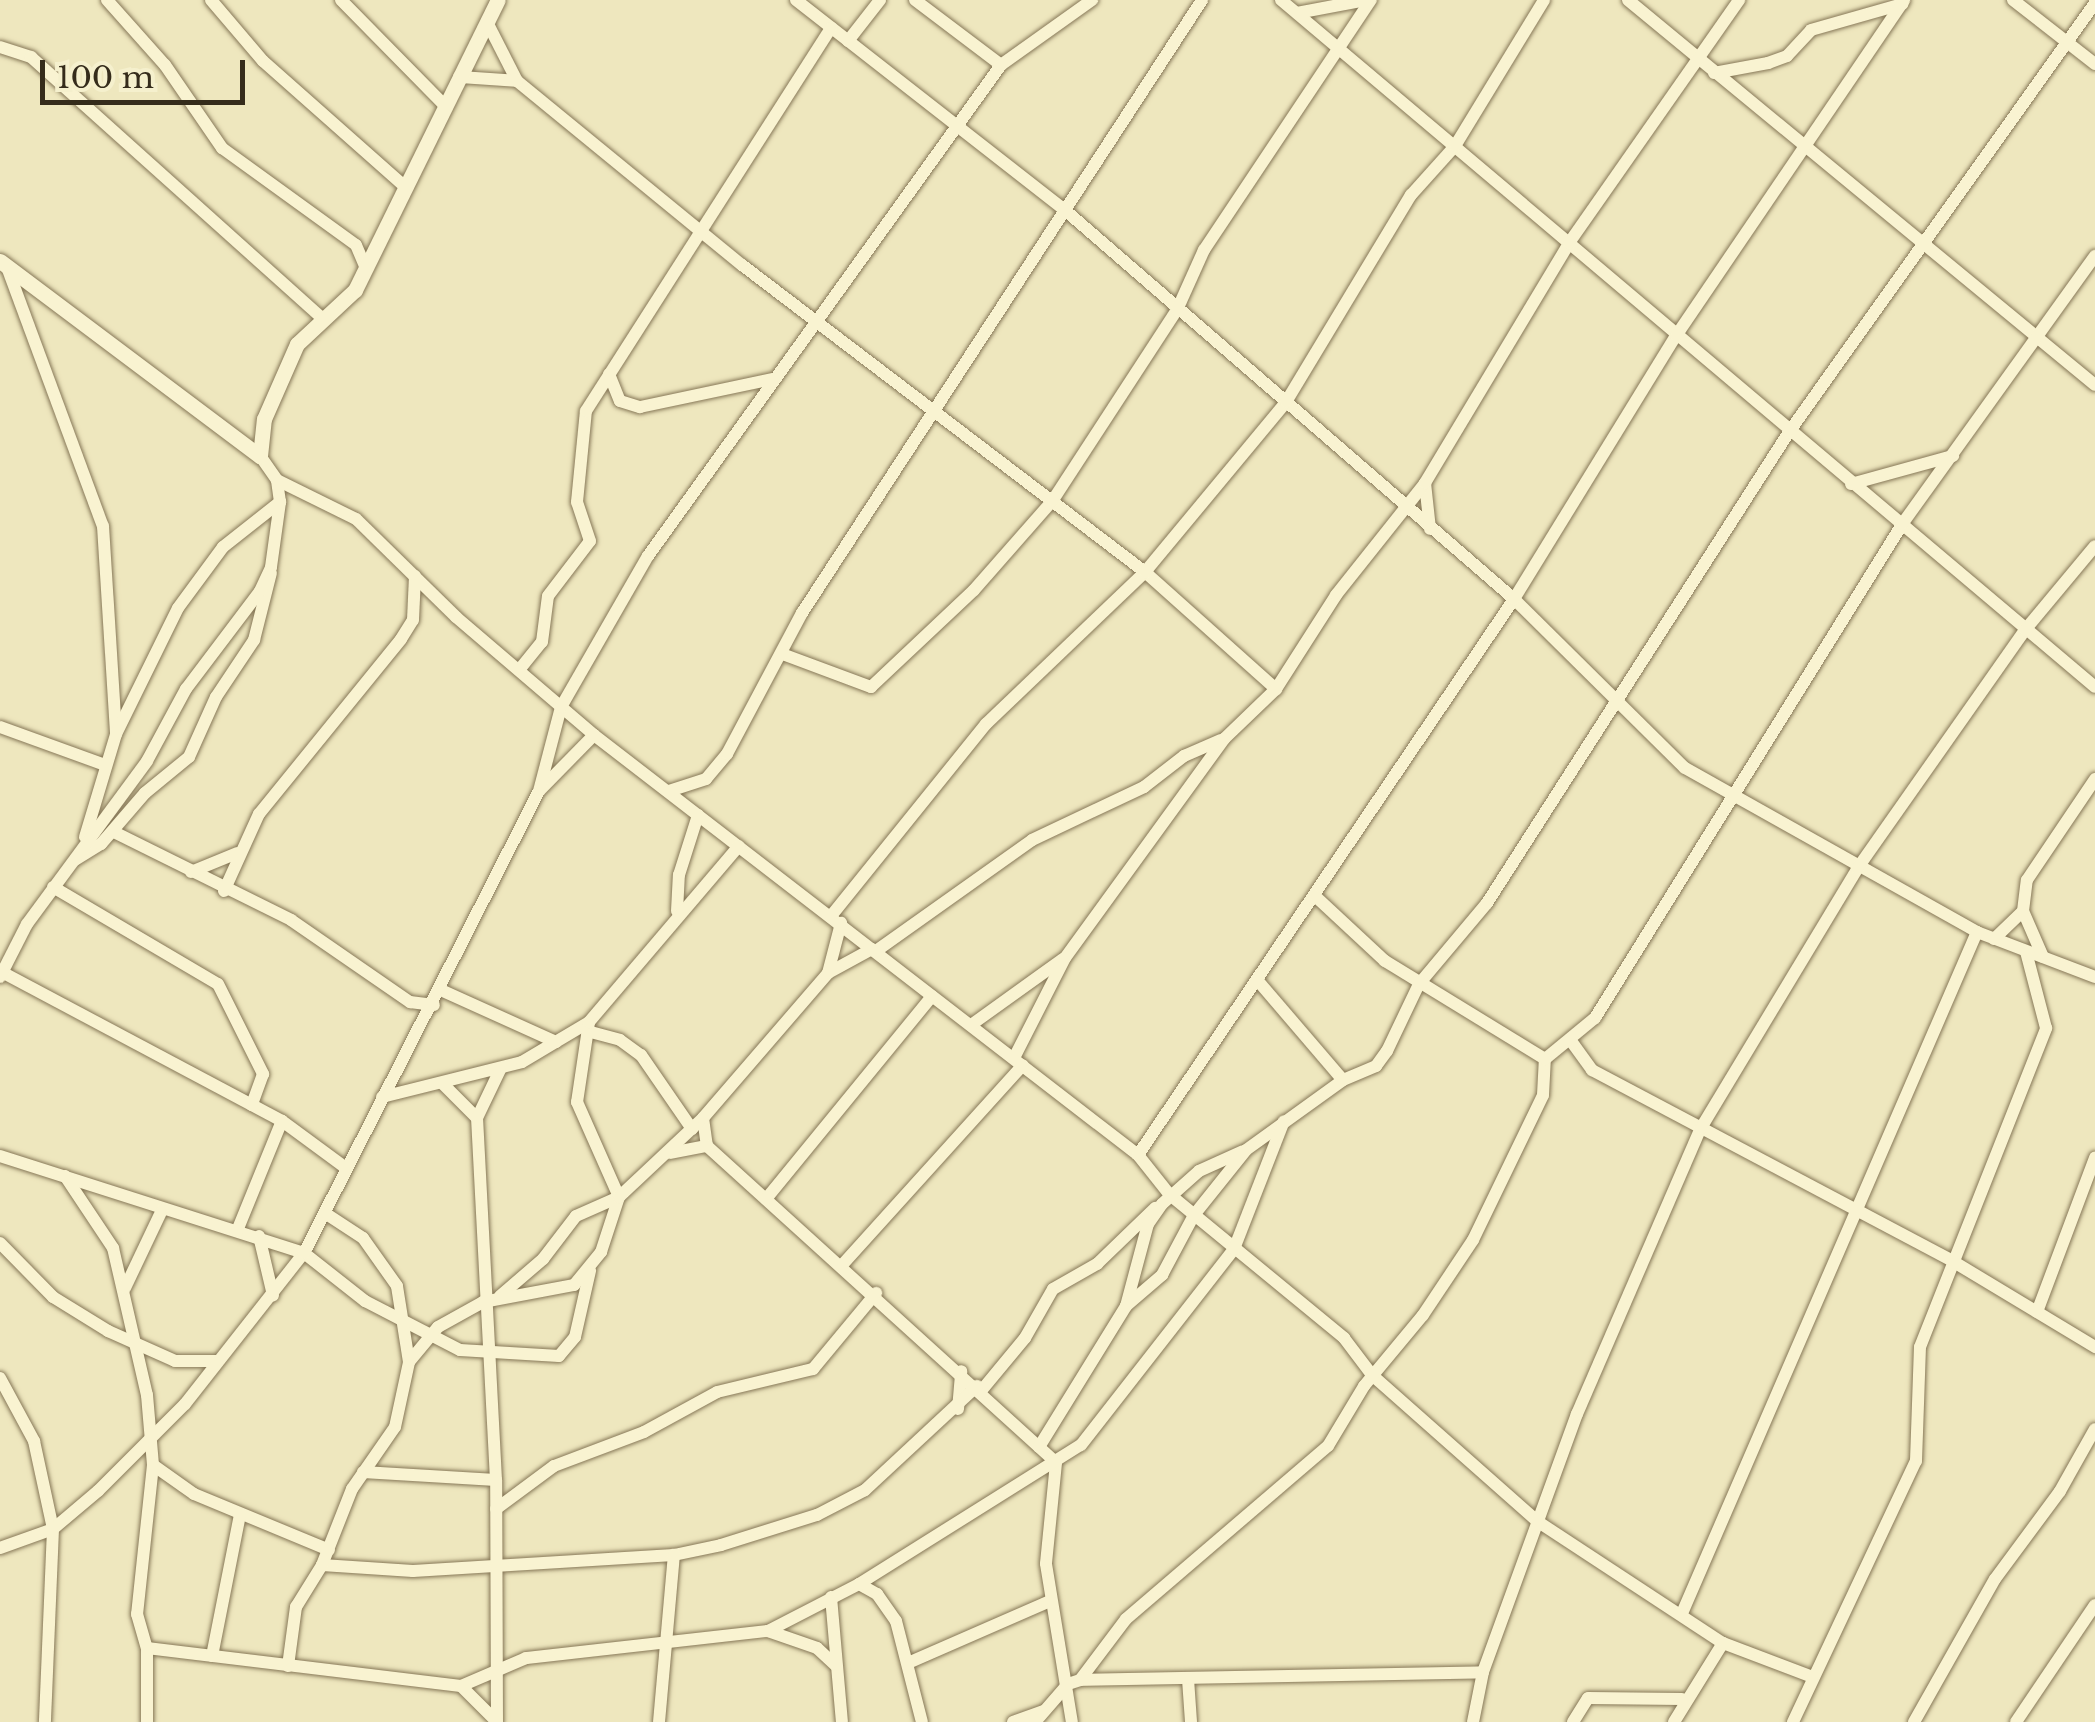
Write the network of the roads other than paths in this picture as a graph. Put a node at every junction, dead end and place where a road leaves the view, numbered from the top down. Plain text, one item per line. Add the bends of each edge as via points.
1 (107, 0) edge
2 (212, 0) edge
3 (341, 0) edge
4 (498, 0) edge
5 (796, 0) edge
6 (880, 0) edge
7 (915, 0) edge
8 (1092, 0) edge
9 (1202, 0) edge
10 (1281, 0) edge
11 (1369, 0) edge
12 (1544, 0) edge
13 (1628, 0) edge
14 (1739, 0) edge
15 (2013, 0) edge
16 (1903, 2) edge
17 (2095, 3) edge
18 (1298, 13) junction
19 (487, 22) junction
20 (831, 28) junction
21 (848, 41) junction
22 (2068, 42) junction
23 (1338, 45) junction
24 (0, 47) edge
25 (1694, 57) junction
26 (2095, 64) edge
27 (1001, 65) junction
28 (1714, 73) junction
29 (459, 77) junction
30 (518, 82) junction
31 (445, 106) junction
32 (959, 128) junction
33 (1455, 146) junction
34 (1805, 146) junction
35 (403, 185) junction
36 (1066, 211) junction
37 (698, 229) junction
38 (1568, 243) junction
39 (1924, 244) junction
40 (2095, 256) edge
41 (366, 268) junction
42 (5, 274) edge
43 (1177, 310) junction
44 (324, 320) junction
45 (818, 321) junction
46 (1676, 336) junction
47 (2039, 337) junction
48 (609, 372) junction
49 (774, 378) junction
50 (2095, 385) edge
51 (1286, 402) junction
52 (932, 406) junction
53 (1789, 432) junction
54 (260, 456) junction
55 (1952, 456) junction
56 (278, 480) junction
57 (1425, 483) junction
58 (1851, 484) junction
59 (1053, 500) junction
60 (280, 502) junction
61 (1406, 508) junction
62 (1903, 523) junction
63 (1430, 529) junction
64 (2095, 546) edge
65 (272, 567) junction
66 (1146, 572) junction
67 (415, 576) junction
68 (1514, 599) junction
69 (2025, 630) junction
70 (785, 655) junction
71 (519, 670) junction
72 (2095, 687) edge
73 (1272, 694) junction
74 (1614, 704) junction
75 (561, 708) junction
76 (0, 727) edge
77 (116, 734) junction
78 (594, 736) junction
79 (1224, 738) junction
80 (105, 765) junction
81 (2095, 780) edge
82 (538, 792) junction
83 (668, 792) junction
84 (1733, 798) junction
85 (698, 815) junction
86 (114, 832) junction
87 (739, 846) junction
88 (81, 848) junction
89 (236, 853) junction
90 (72, 860) junction
91 (1857, 869) junction
92 (191, 872) junction
93 (53, 887) junction
94 (224, 891) junction
95 (1316, 896) junction
96 (677, 911) junction
97 (2022, 911) junction
98 (836, 919) junction
99 (1977, 932) junction
100 (1994, 938) junction
101 (874, 950) junction
102 (2026, 952) junction
103 (2043, 957) junction
104 (1065, 958) junction
105 (0, 973) edge
106 (828, 973) junction
107 (2095, 976) edge
108 (1258, 980) junction
109 (1418, 984) junction
110 (443, 991) junction
111 (932, 996) junction
112 (410, 1002) junction
113 (434, 1006) junction
114 (971, 1025) junction
115 (588, 1026) junction
116 (1571, 1041) junction
117 (556, 1042) junction
118 (412, 1050) junction
119 (1545, 1059) junction
120 (1019, 1062) junction
121 (500, 1070) junction
122 (1343, 1080) junction
123 (442, 1083) junction
124 (382, 1098) junction
125 (252, 1106) junction
126 (477, 1118) junction
127 (703, 1118) junction
128 (1284, 1118) junction
129 (282, 1121) junction
130 (1702, 1128) junction
131 (692, 1129) junction
132 (707, 1146) junction
133 (1246, 1150) junction
134 (668, 1153) junction
135 (1138, 1155) junction
136 (0, 1156) edge
137 (2095, 1158) edge
138 (346, 1168) junction
139 (64, 1176) junction
140 (619, 1197) junction
141 (766, 1199) junction
142 (1166, 1199) junction
143 (162, 1210) junction
144 (1861, 1212) junction
145 (328, 1215) junction
146 (1194, 1216) junction
147 (238, 1231) junction
148 (259, 1236) junction
149 (0, 1243) edge
150 (1234, 1249) junction
151 (304, 1253) junction
152 (1954, 1262) junction
153 (844, 1264) junction
154 (590, 1270) junction
155 (124, 1288) junction
156 (876, 1293) junction
157 (273, 1295) junction
158 (500, 1296) junction
159 (483, 1302) junction
160 (1126, 1306) junction
161 (2037, 1312) junction
162 (408, 1326) junction
163 (427, 1337) junction
164 (130, 1342) junction
165 (2095, 1346) edge
166 (486, 1352) junction
167 (218, 1361) junction
168 (409, 1362) junction
169 (960, 1371) junction
170 (1372, 1375) junction
171 (0, 1378) edge
172 (979, 1388) junction
173 (958, 1408) junction
174 (2095, 1429) edge
175 (152, 1438) junction
176 (1039, 1447) junction
177 (1056, 1463) junction
178 (153, 1465) junction
179 (364, 1472) junction
180 (496, 1480) junction
181 (496, 1508) junction
182 (240, 1514) junction
183 (1537, 1521) junction
184 (53, 1529) junction
185 (0, 1548) edge
186 (329, 1550) junction
187 (674, 1555) junction
188 (322, 1565) junction
189 (497, 1566) junction
190 (859, 1584) junction
191 (831, 1597) junction
192 (1050, 1601) junction
193 (2095, 1605) edge
194 (1682, 1611) junction
195 (768, 1631) junction
196 (1723, 1643) junction
197 (667, 1644) junction
198 (147, 1648) junction
199 (212, 1656) junction
200 (908, 1662) junction
201 (835, 1665) junction
202 (288, 1666) junction
203 (500, 1667) junction
204 (1483, 1672) junction
205 (1810, 1676) junction
206 (1188, 1679) junction
207 (1074, 1682) junction
208 (461, 1686) junction
209 (1682, 1700) junction
210 (1039, 1716) edge
211 (45, 1722) edge
212 (147, 1722) edge
213 (497, 1722) edge
214 (659, 1722) edge
215 (842, 1722) edge
216 (922, 1722) edge
217 (1013, 1722) edge
218 (1072, 1722) edge
219 (1192, 1722) edge
220 (1473, 1722) edge
221 (1573, 1722) edge
222 (1674, 1722) edge
223 (1794, 1722) edge
224 (1914, 1722) edge
225 (2016, 1722) edge

1 - 41 street via 165,65 222,148 356,245
2 - 35 street via 264,61
3 - 31 street
4 - 19 street
5 - 20 street
6 - 21 street
7 - 27 street
8 - 27 street
9 - 36 street
10 - 18 street
11 - 18 street
11 - 23 street
12 - 33 street
13 - 25 street
14 - 25 street
15 - 22 street
16 - 28 street via 1811,30 1787,56
16 - 34 street
17 - 22 street
18 - 23 street
19 - 29 street
19 - 30 street
20 - 21 street
20 - 37 street
21 - 32 street
22 - 26 street
22 - 39 street
23 - 33 street
23 - 43 street via 1204,250
24 - 44 street via 31,57
25 - 28 street
25 - 38 street
27 - 32 street
28 - 34 street
29 - 30 street
29 - 31 street
30 - 37 street
31 - 35 street
32 - 36 street
32 - 45 street
33 - 38 street
33 - 51 street via 1411,194
34 - 39 street
34 - 46 street
35 - 41 street
36 - 43 street
36 - 52 street
37 - 45 street
37 - 48 street
38 - 46 street
38 - 57 street
39 - 47 street
39 - 53 street
40 - 47 street
41 - 44 street via 342,308
42 - 54 street
42 - 77 street via 103,526
43 - 51 street
43 - 59 street
44 - 54 street via 297,344 264,419
45 - 49 street
45 - 52 street
46 - 53 street
46 - 68 street
47 - 50 street
47 - 55 street
48 - 49 street via 613,393 640,407
48 - 71 street via 584,418 577,502 590,540 548,596 542,642
49 - 75 street via 648,556
51 - 61 street
51 - 66 street
52 - 59 street
52 - 70 street via 802,613
53 - 58 street
53 - 74 street
54 - 56 street
55 - 58 street
55 - 62 street
56 - 60 street
56 - 67 street via 338,505
57 - 61 street
57 - 63 street
58 - 62 street
59 - 66 street
59 - 70 street via 886,679 855,686
60 - 65 street
60 - 77 street via 202,572
61 - 63 street
61 - 73 street via 1336,596
62 - 69 street
62 - 84 street
63 - 68 street
64 - 69 street
65 - 86 street via 254,640 216,697 196,746
65 - 88 street via 186,688 147,761
66 - 73 street via 1264,676
66 - 98 street via 986,724
67 - 71 street
67 - 89 street via 416,603 401,639 259,814
68 - 74 street
68 - 95 street
69 - 72 street
69 - 91 street
70 - 83 street via 706,779
71 - 75 street
73 - 79 street
74 - 84 street via 1685,768
74 - 109 street via 1487,903
75 - 78 street
75 - 82 street
76 - 80 street
77 - 80 street
78 - 82 street
78 - 83 street
79 - 101 street via 1184,756 1144,787 1032,840
79 - 104 street
80 - 88 street
81 - 97 street via 2038,855
82 - 110 street
83 - 85 street
84 - 91 street
84 - 116 street via 1596,1018
85 - 87 street
85 - 96 street via 679,875
86 - 90 street
86 - 92 street
87 - 96 street
87 - 98 street
88 - 90 street
89 - 92 street
89 - 94 street
90 - 93 street
91 - 99 street
91 - 130 street
92 - 94 street
93 - 105 street
93 - 125 street via 218,984 263,1074
94 - 112 street via 303,927
95 - 108 street
95 - 109 street
96 - 115 street
97 - 100 street
97 - 103 street
98 - 101 street
98 - 106 street
99 - 100 street
99 - 144 street
100 - 102 street
101 - 106 street
101 - 111 street
102 - 103 street
102 - 152 street via 2046,1028
103 - 107 street
104 - 114 street
104 - 120 street
105 - 125 street
106 - 127 street
108 - 122 street
108 - 135 street via 1176,1089
109 - 119 street
109 - 122 street via 1376,1066
110 - 113 street
110 - 117 street
111 - 114 street
111 - 141 street
112 - 113 street
112 - 118 street
113 - 118 street
114 - 120 street
115 - 117 street
115 - 131 street via 630,1046
115 - 140 street via 576,1084 580,1122
116 - 119 street
116 - 130 street via 1592,1070
117 - 121 street
118 - 124 street
119 - 170 street via 1543,1095 1473,1240
120 - 135 street
120 - 153 street
121 - 123 street
121 - 126 street
122 - 128 street
123 - 124 street
123 - 126 street
124 - 138 street
125 - 129 street
126 - 159 street
127 - 131 street
127 - 132 street
128 - 133 street
128 - 150 street
129 - 138 street
129 - 147 street
130 - 144 street
130 - 183 street
131 - 134 street
132 - 134 street
132 - 141 street
133 - 142 street via 1208,1166
133 - 146 street
134 - 140 street
135 - 142 street
136 - 139 street
137 - 161 street
138 - 145 street
139 - 143 street
139 - 155 street via 114,1248
140 - 154 street
140 - 158 street via 576,1216 543,1259
141 - 153 street
142 - 146 street
142 - 160 street via 1148,1224
142 - 172 street via 1131,1225 1097,1264 1053,1288 1025,1338
143 - 147 street
143 - 155 street
144 - 152 street
144 - 194 street
145 - 151 street
145 - 162 street via 364,1238 383,1262
146 - 150 street
146 - 160 street via 1162,1275
147 - 148 street
148 - 151 street
148 - 157 street
149 - 164 street via 53,1296
150 - 170 street via 1344,1338
150 - 177 street via 1107,1418
151 - 157 street
151 - 162 street
152 - 161 street
152 - 205 street via 1920,1346 1916,1461
153 - 156 street
154 - 158 street via 557,1293
154 - 166 street via 569,1348 548,1358
155 - 164 street
156 - 169 street
156 - 181 street via 813,1369 718,1392 644,1432 554,1466
157 - 167 street
158 - 159 street
159 - 163 street
159 - 166 street
160 - 176 street
161 - 165 street
162 - 163 street
162 - 168 street
163 - 166 street
163 - 168 street
164 - 167 street via 176,1361
164 - 175 street
166 - 180 street
167 - 175 street
168 - 179 street via 394,1428
169 - 172 street
169 - 173 street
170 - 183 street
170 - 207 street via 1328,1446 1126,1619
171 - 184 street via 34,1442
172 - 173 street
172 - 176 street
173 - 187 street via 841,1503
174 - 224 street via 2060,1491 1995,1580
175 - 178 street
175 - 184 street
176 - 177 street
177 - 190 street
177 - 192 street via 1044,1529
178 - 182 street via 179,1486
178 - 198 street via 137,1598
179 - 180 street
179 - 186 street
180 - 181 street
181 - 189 street
182 - 186 street
182 - 199 street
183 - 194 street
183 - 204 street
184 - 185 street
184 - 211 street
186 - 188 street
187 - 189 street
187 - 197 street
188 - 189 street
188 - 202 street via 296,1607
189 - 203 street
190 - 191 street
190 - 200 street via 890,1609
191 - 195 street
191 - 201 street
192 - 200 street
192 - 207 street
193 - 225 street
194 - 196 street
195 - 197 street
195 - 201 street via 818,1648
196 - 205 street
196 - 209 street
197 - 203 street via 526,1658
197 - 214 street
198 - 199 street
198 - 212 street
199 - 202 street
200 - 216 street
201 - 215 street
202 - 208 street
203 - 208 street
203 - 213 street
204 - 206 street
204 - 220 street
205 - 223 street
206 - 207 street
206 - 219 street
207 - 210 street
207 - 218 street
208 - 213 street
209 - 221 street via 1588,1698
209 - 222 street
210 - 217 street

